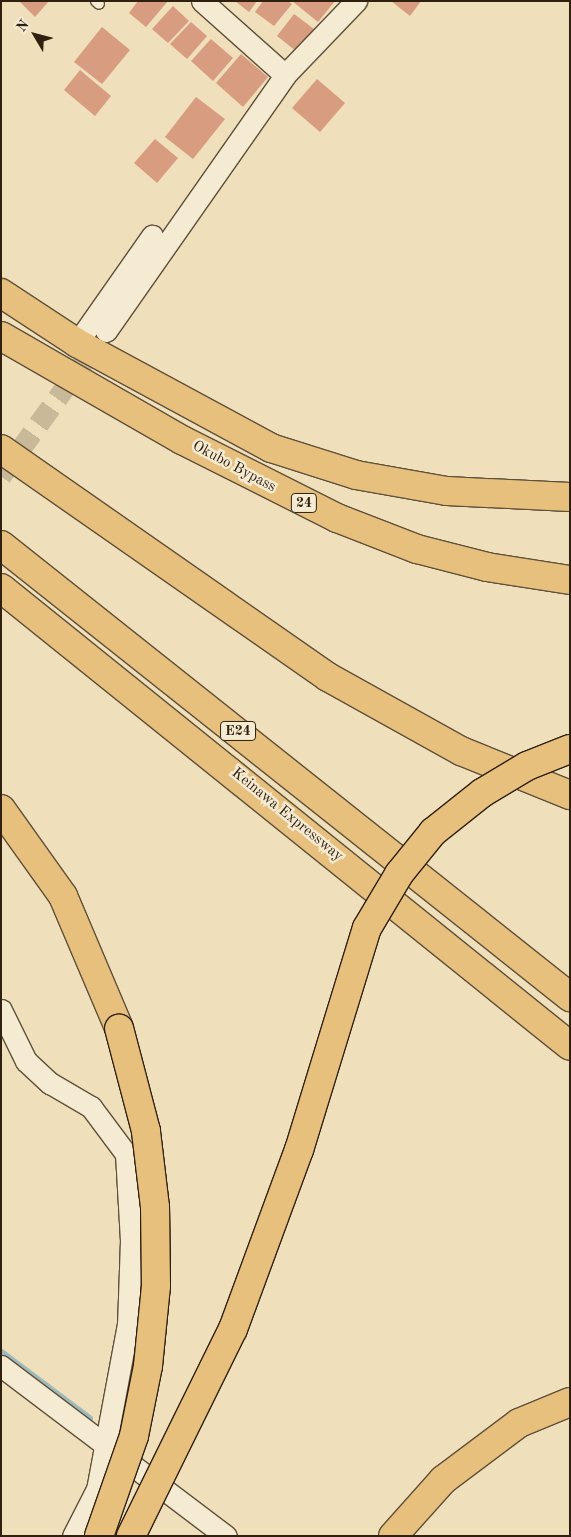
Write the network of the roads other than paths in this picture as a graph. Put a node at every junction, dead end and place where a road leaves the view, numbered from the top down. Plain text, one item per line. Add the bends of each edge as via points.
1 (202, 1) edge
2 (356, 1) edge
3 (285, 75) junction
4 (183, 218) junction
5 (1, 293) edge
6 (106, 331) tunnel mouth
7 (1, 336) edge
8 (77, 342) junction
9 (1, 450) edge
10 (570, 497) edge
11 (1, 545) edge
12 (570, 580) edge
13 (1, 588) edge
14 (570, 749) edge
15 (570, 795) edge
16 (1, 809) edge
17 (570, 997) edge
18 (1, 1010) edge
19 (570, 1046) edge
20 (1, 1366) edge
21 (570, 1402) edge
22 (107, 1445) junction
23 (399, 1528) edge
24 (73, 1536) edge
25 (99, 1536) edge
26 (131, 1536) edge
27 (226, 1536) edge

1 - 3 street
2 - 3 street
3 - 4 street
4 - 6 street
4 - 8 street via 162,223
5 - 8 highway
7 - 12 highway, Okubo Bypass / 24 via 198,448 337,518 417,549 487,567
8 - 10 highway via 271,448 356,475 447,491
9 - 15 highway via 328,677 461,751
11 - 17 highway, E24
13 - 19 highway, Keinawa Expressway / E24
14 - 26 highway, bridge via 527,766 482,793 433,832 399,874 367,928 299,1150 232,1329
16 - 25 highway, bridge via 63,896 119,1028 146,1131 155,1207 156,1286 148,1366 134,1436
18 - 22 street via 26,1061 50,1083 91,1107 126,1154 131,1240 128,1324
20 - 22 street
21 - 23 highway via 519,1423 443,1480
22 - 24 street via 97,1490
22 - 27 street

